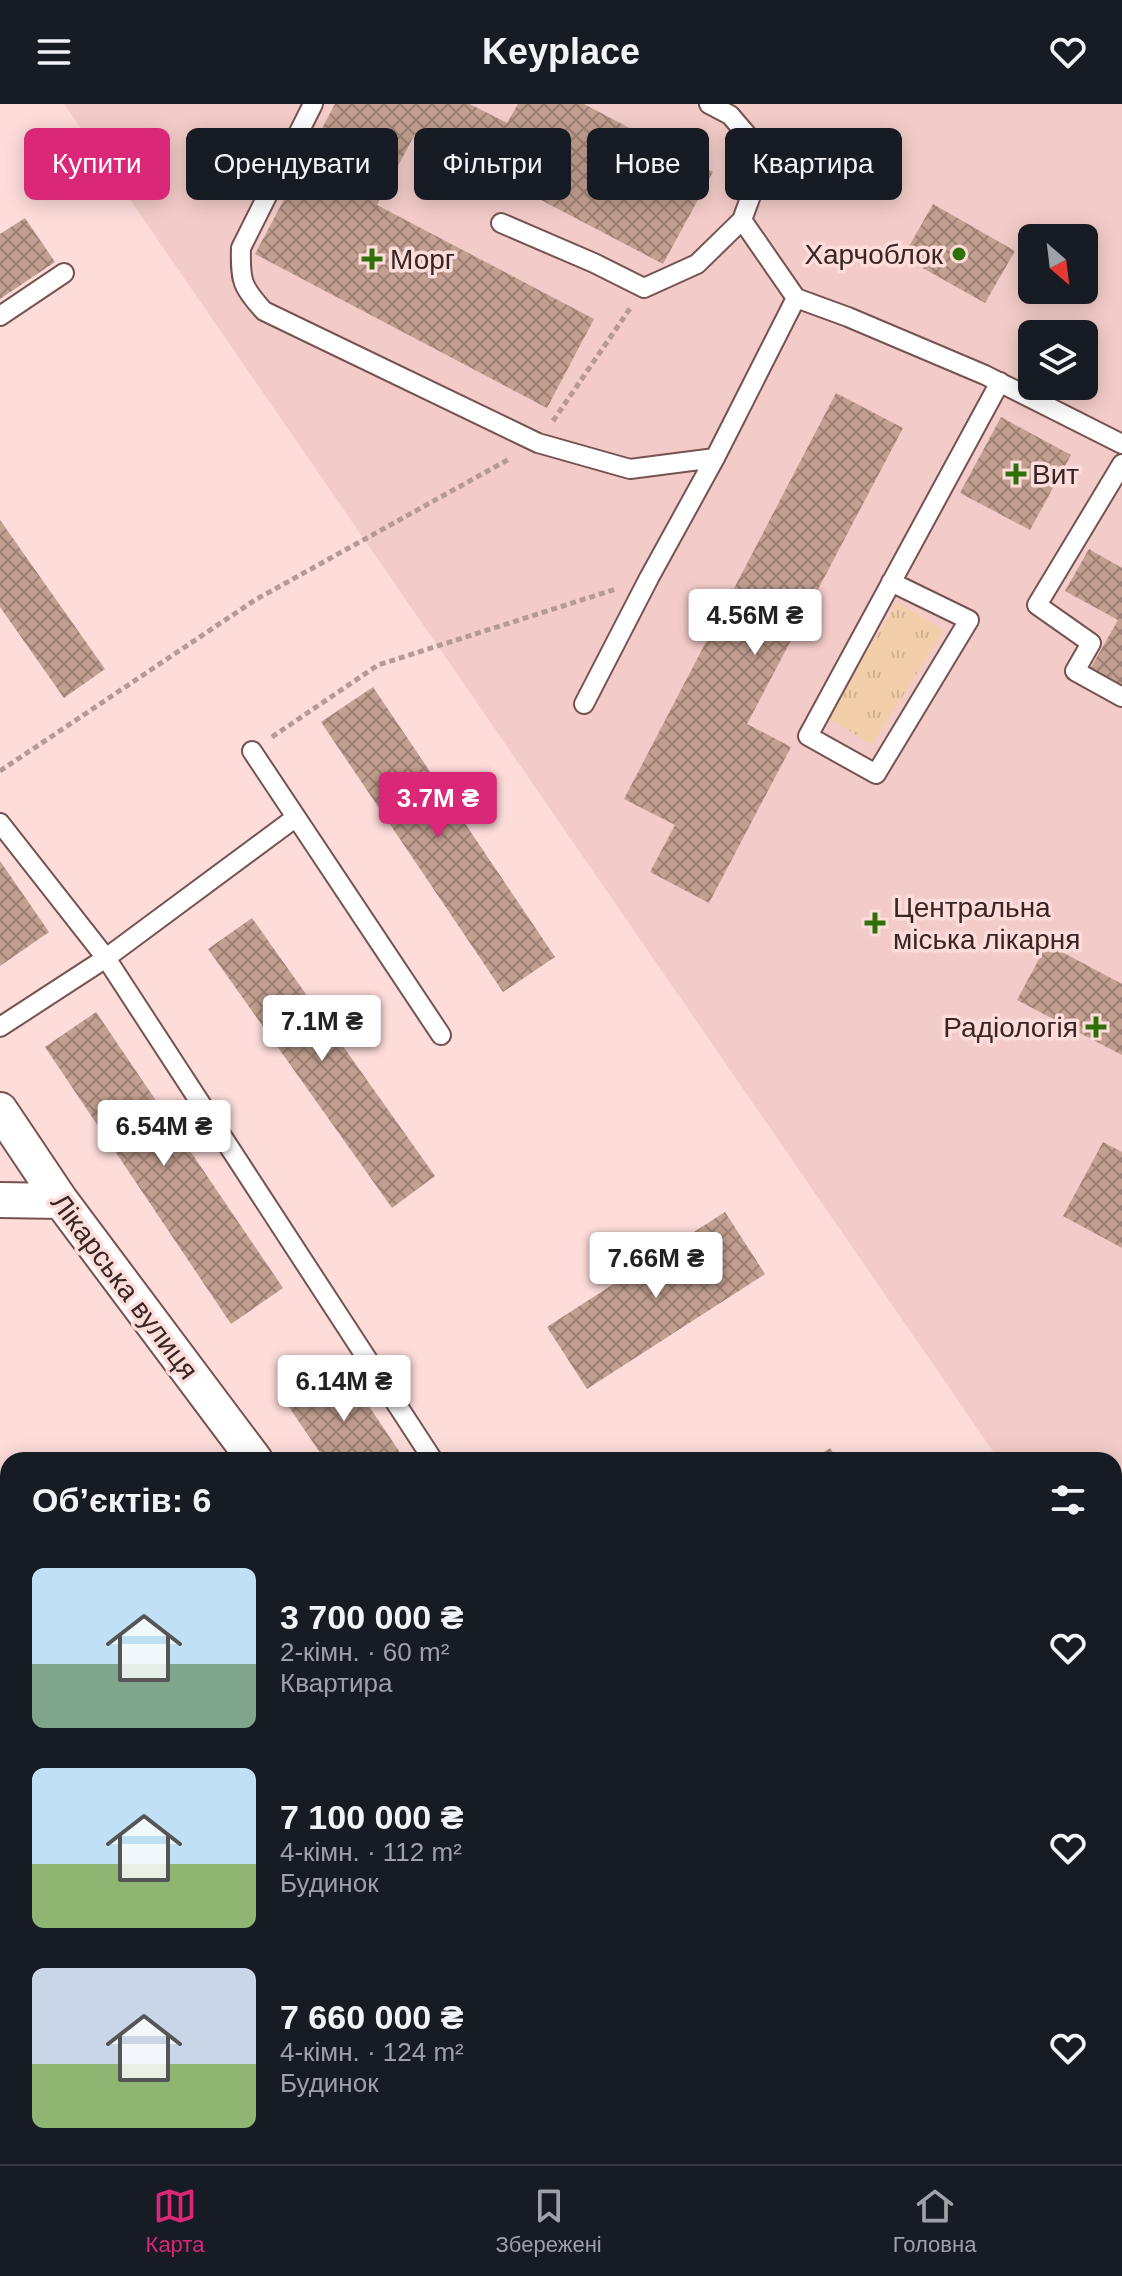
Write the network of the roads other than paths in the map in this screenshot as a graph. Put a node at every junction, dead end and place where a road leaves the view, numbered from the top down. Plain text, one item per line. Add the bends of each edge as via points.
1 (313, 104) edge
2 (709, 104) edge
3 (742, 220) junction
4 (501, 223) dead end
5 (64, 273) dead end
6 (796, 298) junction
7 (0, 316) edge
8 (1000, 382) junction
9 (1122, 444) edge
10 (715, 458) junction
11 (1122, 464) edge
12 (891, 582) junction
13 (1122, 697) edge
14 (584, 704) dead end
15 (252, 751) road end
16 (295, 818) junction
17 (0, 823) edge
18 (106, 958) junction
19 (0, 1027) edge
20 (441, 1035) dead end
21 (0, 1110) edge
22 (0, 1200) edge
23 (61, 1201) junction
24 (249, 1452) edge
25 (428, 1452) edge

1 - 10 lane via 241,248 246,291 264,311 538,443 630,469
2 - 3 lane via 730,115 758,158 756,182
3 - 4 lane via 697,264 644,288
3 - 6 lane
5 - 7 lane
6 - 8 lane
6 - 10 lane
8 - 9 lane
8 - 12 lane
10 - 14 lane
11 - 13 lane via 1037,605 1091,643 1075,671
12 - 12 lane via 808,736 876,774 969,620
15 - 16 lane
16 - 18 lane
16 - 20 lane
17 - 18 lane
18 - 19 lane
18 - 25 lane
21 - 23 street, Лікарська вулиця
22 - 23 street
23 - 24 street, Лікарська вулиця

